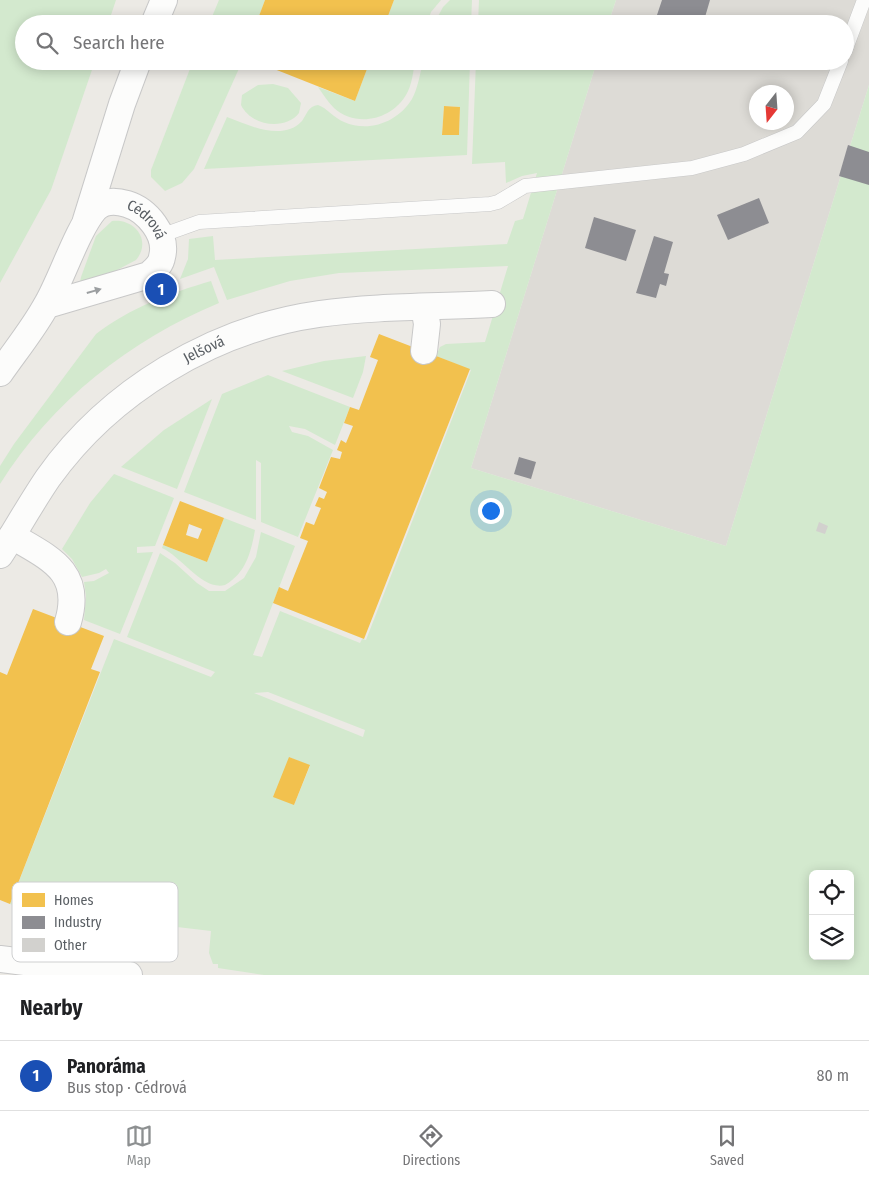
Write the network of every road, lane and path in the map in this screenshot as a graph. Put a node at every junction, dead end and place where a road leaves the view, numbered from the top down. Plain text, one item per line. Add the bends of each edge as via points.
1 (164, 0) edge
2 (864, 0) edge
3 (158, 15) edge
4 (854, 27) edge
5 (135, 70) edge
6 (837, 70) edge
7 (84, 228) junction
8 (160, 236) junction
9 (492, 304) dead end
10 (47, 305) junction
11 (424, 308) junction
12 (424, 351) dead end
13 (0, 373) edge
14 (6, 545) edge
15 (68, 622) dead end
16 (24, 962) edge
17 (129, 975) edge

1 - 3 street
2 - 4 lane
5 - 7 street, Cédrová
6 - 8 lane via 824,104 797,132 744,154 692,168 525,186 490,204 199,222
7 - 8 street, Cédrová via 96,209 107,202 114,202 140,210 154,224
7 - 10 street, Cédrová
10 -> 8 street, Cédrová via 149,275 162,257
9 - 11 street, Jelšová
10 - 13 street, Cédrová
11 - 12 street via 427,324
11 - 14 street, Jelšová via 318,314 281,322 236,336 180,362 127,398 93,427 49,478
14 - 15 street via 50,558 64,571 72,598
16 - 17 street

